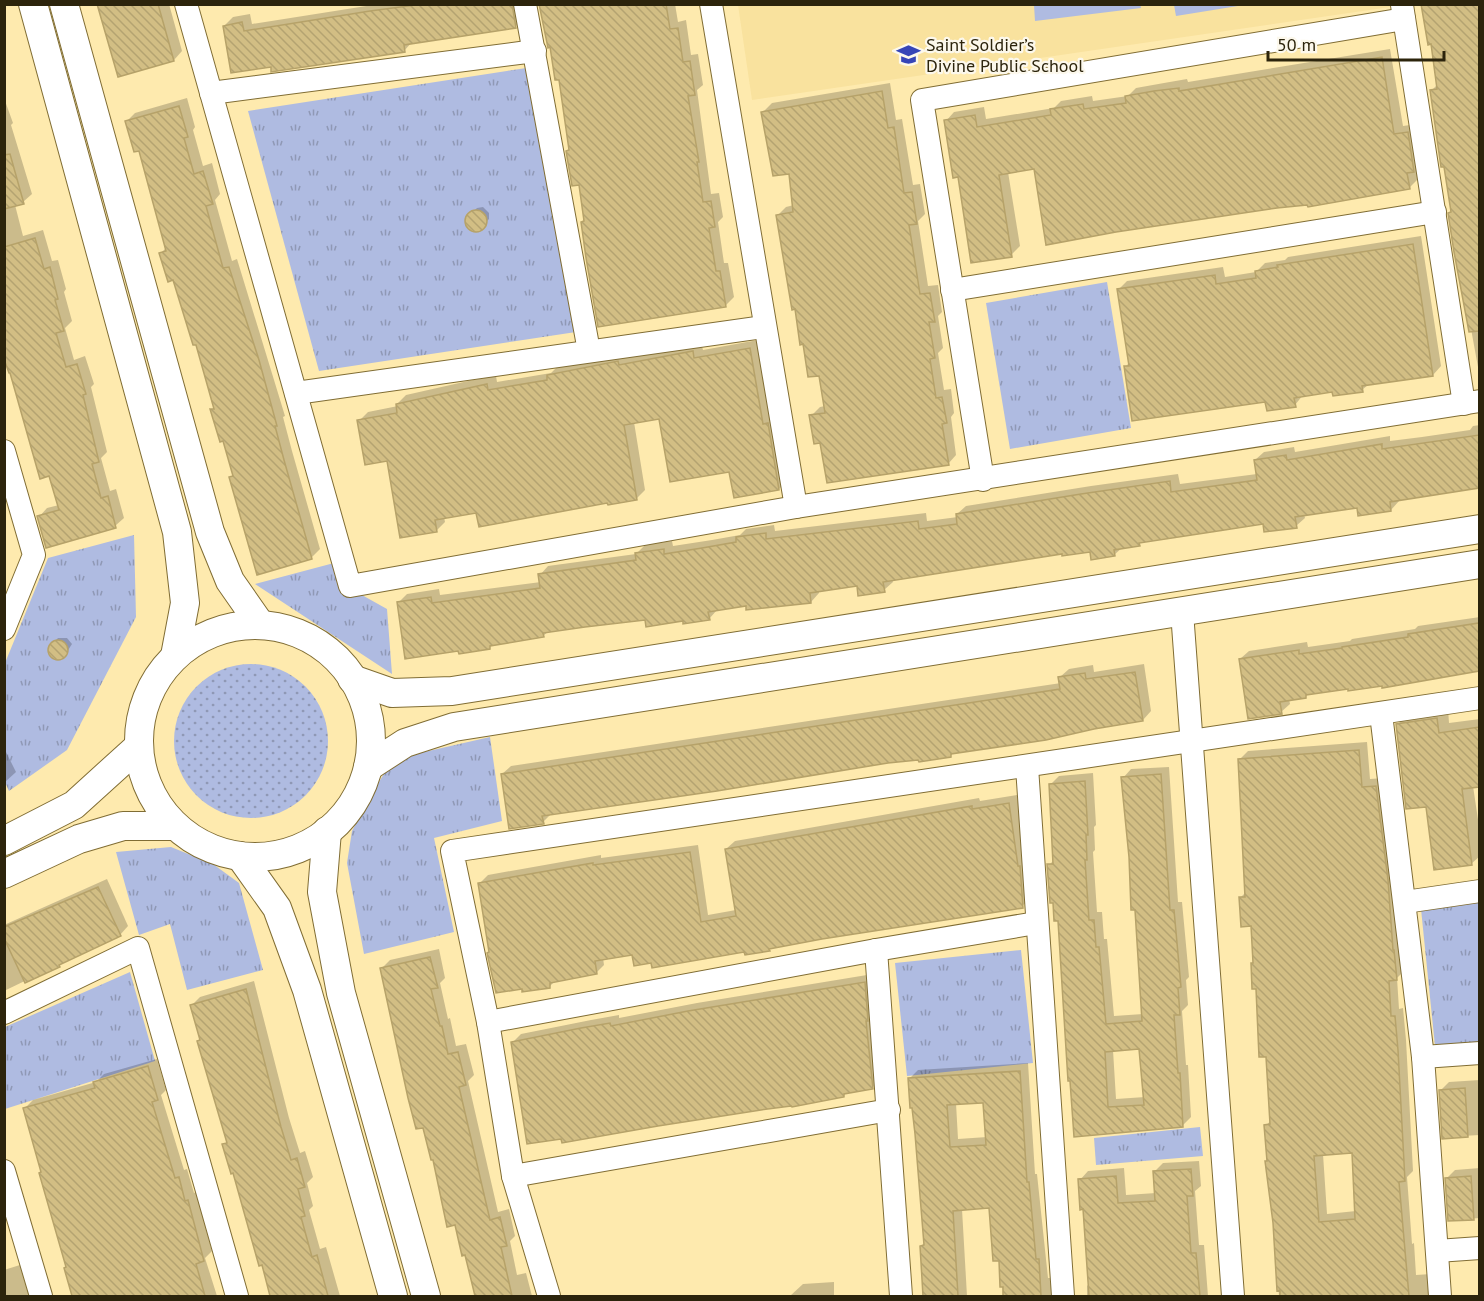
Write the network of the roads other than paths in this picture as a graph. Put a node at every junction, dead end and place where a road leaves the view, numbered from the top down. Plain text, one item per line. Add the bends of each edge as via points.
1 (33, 4) edge
2 (63, 4) edge
3 (186, 4) edge
4 (525, 4) edge
5 (711, 4) edge
6 (1403, 12) edge
7 (535, 51) junction
8 (211, 93) junction
9 (1435, 212) junction
10 (952, 290) junction
11 (764, 327) junction
12 (590, 351) junction
13 (296, 393) junction
14 (1472, 403) edge
15 (4, 451) edge
16 (983, 480) junction
17 (796, 507) junction
18 (1479, 529) edge
19 (1479, 564) edge
20 (1182, 612) junction
21 (260, 624) junction
22 (4, 629) edge
23 (175, 656) junction
24 (352, 679) junction
25 (1479, 698) edge
26 (1381, 714) junction
27 (1192, 741) junction
28 (139, 746) junction
29 (368, 767) junction
30 (1027, 767) junction
31 (175, 826) junction
32 (327, 831) junction
33 (4, 841) edge
34 (240, 856) junction
35 (4, 874) edge
36 (1479, 891) edge
37 (1405, 902) junction
38 (1036, 923) junction
39 (876, 950) junction
40 (4, 1013) edge
41 (488, 1022) junction
42 (1479, 1053) edge
43 (1423, 1057) junction
44 (889, 1110) junction
45 (4, 1171) edge
46 (513, 1176) junction
47 (12, 1225) edge
48 (1479, 1248) edge
49 (1437, 1251) junction
50 (40, 1296) edge
51 (237, 1296) edge
52 (393, 1296) edge
53 (426, 1296) edge
54 (549, 1296) edge
55 (901, 1296) edge
56 (1064, 1296) edge
57 (1233, 1296) edge
58 (1440, 1296) edge

1 - 23 street via 177,532 185,603
2 - 21 street via 210,532 230,581
3 - 8 street
4 - 7 street
5 - 11 street
6 - 9 street
6 - 10 street via 922,100
7 - 8 street
7 - 12 street
8 - 13 street
9 - 10 street
9 - 14 street
10 - 16 street
11 - 12 street
11 - 17 street
12 - 13 street
13 - 17 street via 350,586
14 - 16 street
15 - 22 street via 34,555
16 - 17 street
18 - 24 street via 452,691 392,693
19 - 20 street
20 - 27 street
20 - 29 street via 454,727 405,743
21 - 23 street via 220,630
21 - 24 street via 310,638 338,659
23 - 28 street via 154,682 147,698
24 - 29 street via 362,696 370,725
25 - 26 street
26 - 27 street
26 - 37 street
27 - 30 street
27 - 57 street
28 - 31 street via 147,785
28 - 33 street via 74,805
29 - 32 street via 355,799
30 - 38 street
30 - 41 street via 452,851
31 - 34 street via 216,851
31 - 35 street via 123,826 79,839
32 - 34 street via 285,853
32 - 53 street via 322,892 341,993
34 - 52 street via 277,908 307,990
36 - 37 street
37 - 43 street
38 - 39 street
38 - 56 street
39 - 41 street
39 - 44 street
40 - 51 street via 138,948
41 - 46 street
42 - 43 street
43 - 49 street
44 - 46 street
44 - 55 street
45 - 47 street
46 - 54 street
47 - 50 street
48 - 49 street
49 - 58 street

